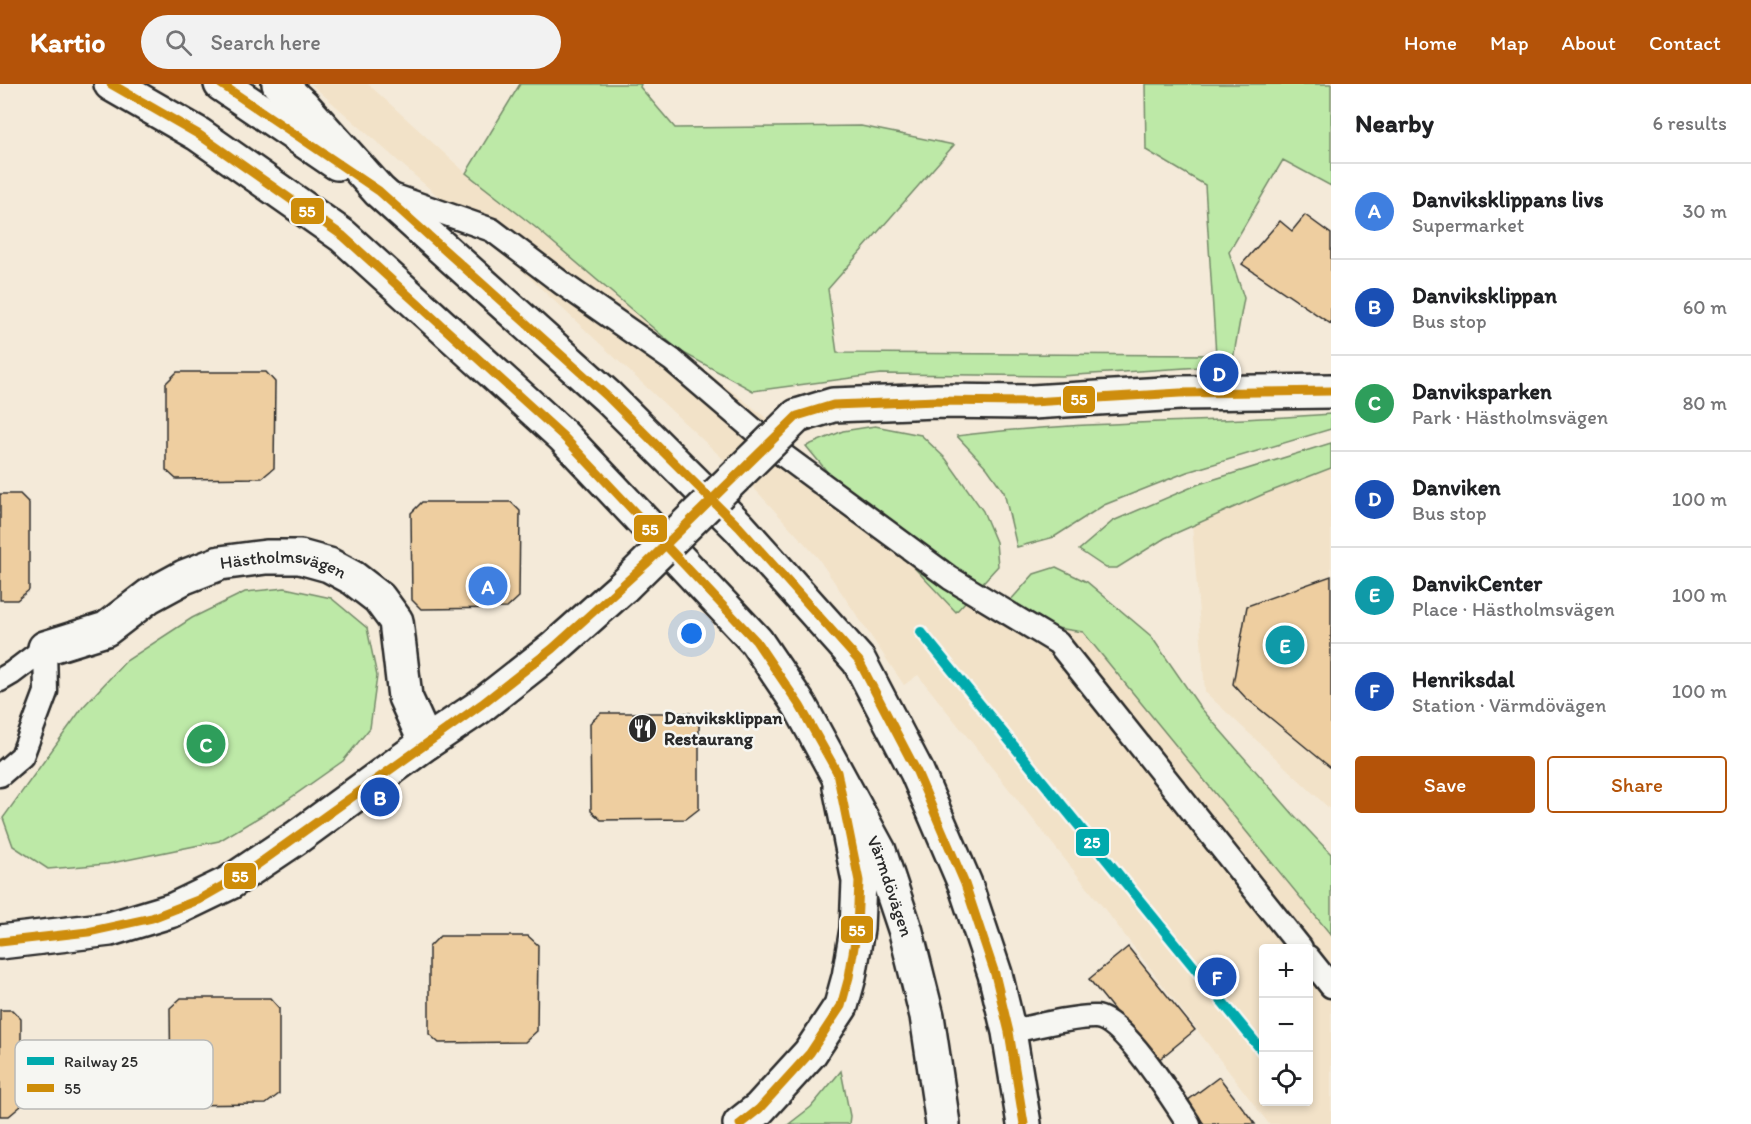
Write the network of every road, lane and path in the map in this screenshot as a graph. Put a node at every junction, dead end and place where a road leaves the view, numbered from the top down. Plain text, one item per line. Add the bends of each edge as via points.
1 (111, 84) edge
2 (279, 84) edge
3 (224, 85) edge
4 (378, 191) junction
5 (1331, 391) edge
6 (45, 648) junction
7 (0, 680) edge
8 (426, 743) junction
9 (837, 772) junction
10 (0, 775) edge
11 (0, 942) edge
12 (1298, 944) edge
13 (1313, 963) edge
14 (1331, 986) edge
15 (1009, 1032) junction
16 (740, 1124) edge
17 (943, 1124) edge
18 (1024, 1124) edge
19 (1189, 1124) edge

1 - 9 main road, Värmdövägen via 198,134 343,236 563,436 756,641 800,706
2 - 4 main road
3 - 4 main road
4 - 12 lane via 492,230 672,360 783,455 941,571 1058,643
4 - 15 main road via 608,397 739,527 859,661 917,772 965,884 995,974
5 - 8 main road, bridge via 834,405 797,416 624,585 540,659
6 - 7 lane
6 - 8 main road, Hästholmsvägen via 106,628 149,596 220,563 300,556 353,578 379,598 396,621 405,697
6 - 10 lane via 46,692 22,756
8 - 11 main road via 229,883 174,910 110,929
9 - 16 main road via 859,881 849,977 841,1006 810,1053
9 - 17 main road, Värmdövägen via 879,851 906,932 927,1016
13 - 14 lane
15 - 18 main road
15 - 19 lane via 1098,1017 1112,1024 1133,1046

